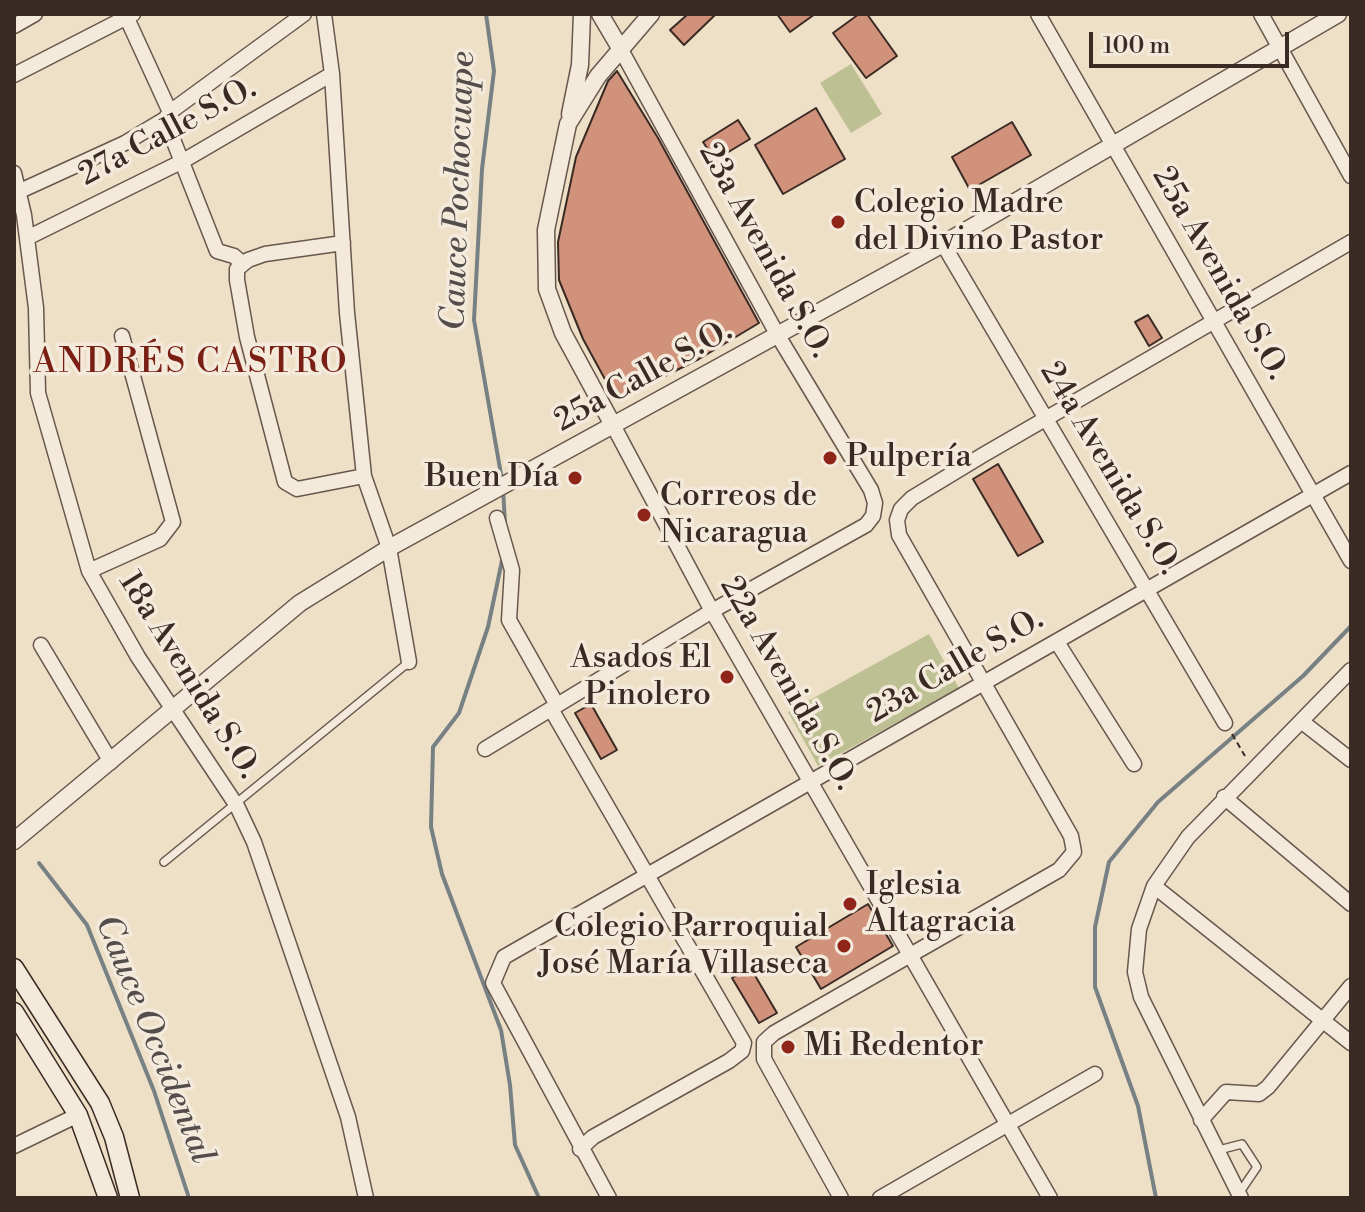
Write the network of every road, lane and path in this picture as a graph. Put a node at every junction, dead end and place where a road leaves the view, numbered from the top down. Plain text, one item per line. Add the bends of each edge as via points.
1 (35, 14) edge
2 (304, 14) edge
3 (324, 14) edge
4 (582, 14) edge
5 (600, 14) edge
6 (1038, 14) edge
7 (1261, 14) edge
8 (1338, 14) edge
9 (128, 15) edge
10 (649, 15) edge
11 (14, 26) edge
12 (1281, 47) junction
13 (620, 48) junction
14 (332, 74) junction
15 (14, 75) edge
16 (168, 116) junction
17 (568, 124) junction
18 (1112, 145) junction
19 (183, 161) junction
20 (14, 173) edge
21 (1351, 176) edge
22 (20, 191) junction
23 (27, 238) junction
24 (1351, 242) edge
25 (343, 243) junction
26 (943, 244) junction
27 (243, 264) junction
28 (1214, 322) junction
29 (777, 334) junction
30 (122, 336) dead end
31 (1046, 418) junction
32 (614, 427) junction
33 (1351, 473) edge
34 (364, 476) junction
35 (1314, 494) junction
36 (497, 518) dead end
37 (389, 548) junction
38 (1351, 561) edge
39 (89, 571) junction
40 (1148, 589) junction
41 (712, 611) junction
42 (1057, 642) junction
43 (41, 645) dead end
44 (409, 662) joint
45 (1351, 670) edge
46 (986, 685) junction
47 (554, 707) junction
48 (173, 709) junction
49 (1301, 721) junction
50 (1225, 723) joint
51 (485, 749) dead end
52 (1240, 749) dead end
53 (1351, 760) edge
54 (111, 762) junction
55 (1134, 764) dead end
56 (810, 781) junction
57 (1224, 797) junction
58 (237, 806) junction
59 (14, 841) edge
60 (164, 862) dead end
61 (649, 873) junction
62 (1154, 886) junction
63 (1351, 904) edge
64 (910, 955) junction
65 (14, 968) edge
66 (1351, 986) edge
67 (14, 1012) edge
68 (1323, 1021) junction
69 (1351, 1043) edge
70 (1095, 1074) dead end
71 (78, 1115) junction
72 (1201, 1120) junction
73 (1007, 1124) junction
74 (14, 1146) edge
75 (580, 1149) junction
76 (1215, 1151) junction
77 (1239, 1196) edge
78 (108, 1198) edge
79 (130, 1198) edge
80 (366, 1198) edge
81 (609, 1198) edge
82 (841, 1198) edge
83 (880, 1198) edge
84 (1050, 1198) edge

1 - 11 street
2 - 16 street
3 - 14 street
4 - 17 street via 580,65
5 - 13 street, 23a Avenida S.O.
6 - 18 street, 25a Avenida S.O.
7 - 12 street
8 - 12 street, 25a Calle S.O.
9 - 15 street
9 - 16 street
10 - 13 street
12 - 18 street, 25a Calle S.O.
12 - 21 street
13 - 17 street, 22a Avenida S.O.
13 - 29 street, 23a Avenida S.O.
14 - 19 street, 27a Calle S.O.
14 - 25 street
16 - 19 street
16 - 22 street via 125,143
17 - 32 street, 22a Avenida S.O. via 546,230 547,289 563,333
18 - 26 street, 25a Calle S.O.
18 - 28 street, 25a Avenida S.O.
19 - 23 street, 27a Calle S.O.
19 - 27 street via 217,251
20 - 22 street, 18a Avenida S.O.
22 - 23 street, 18a Avenida S.O.
23 - 39 street, 18a Avenida S.O. via 36,308 38,393
24 - 28 street
25 - 27 street via 265,254
25 - 34 street
26 - 29 street, 25a Calle S.O.
26 - 31 street, 24a Avenida S.O.
27 - 34 street via 237,280 247,337 285,482 297,489
28 - 31 street
28 - 35 street, 25a Avenida S.O.
29 - 32 street, 25a Calle S.O.
29 - 41 street, 23a Avenida S.O. via 871,490 873,516 866,525
30 - 39 street via 173,522 160,539
31 - 40 street, 24a Avenida S.O.
31 - 46 street via 912,498 897,520 899,535
32 - 37 street, 25a Calle S.O.
32 - 41 street, 22a Avenida S.O.
33 - 35 street, 23a Calle S.O.
34 - 37 street
35 - 38 street, 25a Avenida S.O.
35 - 40 street, 23a Calle S.O.
36 - 47 street via 512,570 509,620
37 - 44 street
37 - 48 street, 25a Calle S.O. via 300,603
39 - 48 street, 18a Avenida S.O.
40 - 42 street, 23a Calle S.O.
40 - 50 street, 24a Avenida S.O.
41 - 47 street
41 - 56 street, 22a Avenida S.O.
42 - 46 street, 23a Calle S.O.
42 - 55 street
43 - 54 street
44 - 58 lane
45 - 49 street
46 - 56 street, 23a Calle S.O.
46 - 64 street via 1071,836 1074,852 1059,870
47 - 51 street
47 - 61 street
48 - 54 street, 25a Calle S.O.
48 - 58 street, 18a Avenida S.O.
49 - 53 street
49 - 57 street
50 - 52 path
54 - 59 street, 25a Calle S.O.
56 - 61 street, 23a Calle S.O.
56 - 64 street, 22a Avenida S.O.
57 - 62 street
57 - 63 street
58 - 60 lane
58 - 80 street, 18a Avenida S.O. via 348,1117
61 - 75 street, 23a Calle S.O. via 504,957 493,983
61 - 75 street via 744,1043 729,1061
62 - 68 street
62 - 72 street via 1139,929 1135,972 1141,997
64 - 73 street, 22a Avenida S.O.
64 - 82 street via 774,1033 761,1048
65 - 79 main road via 100,1103
66 - 68 street
67 - 71 main road
68 - 69 street
68 - 72 street via 1268,1087 1259,1094 1226,1092
70 - 73 street
71 - 74 street
71 - 78 main road
72 - 76 street
73 - 83 street
73 - 84 street, 22a Avenida S.O.
75 - 81 street
76 - 77 street
76 - 77 lane via 1242,1144 1257,1167

